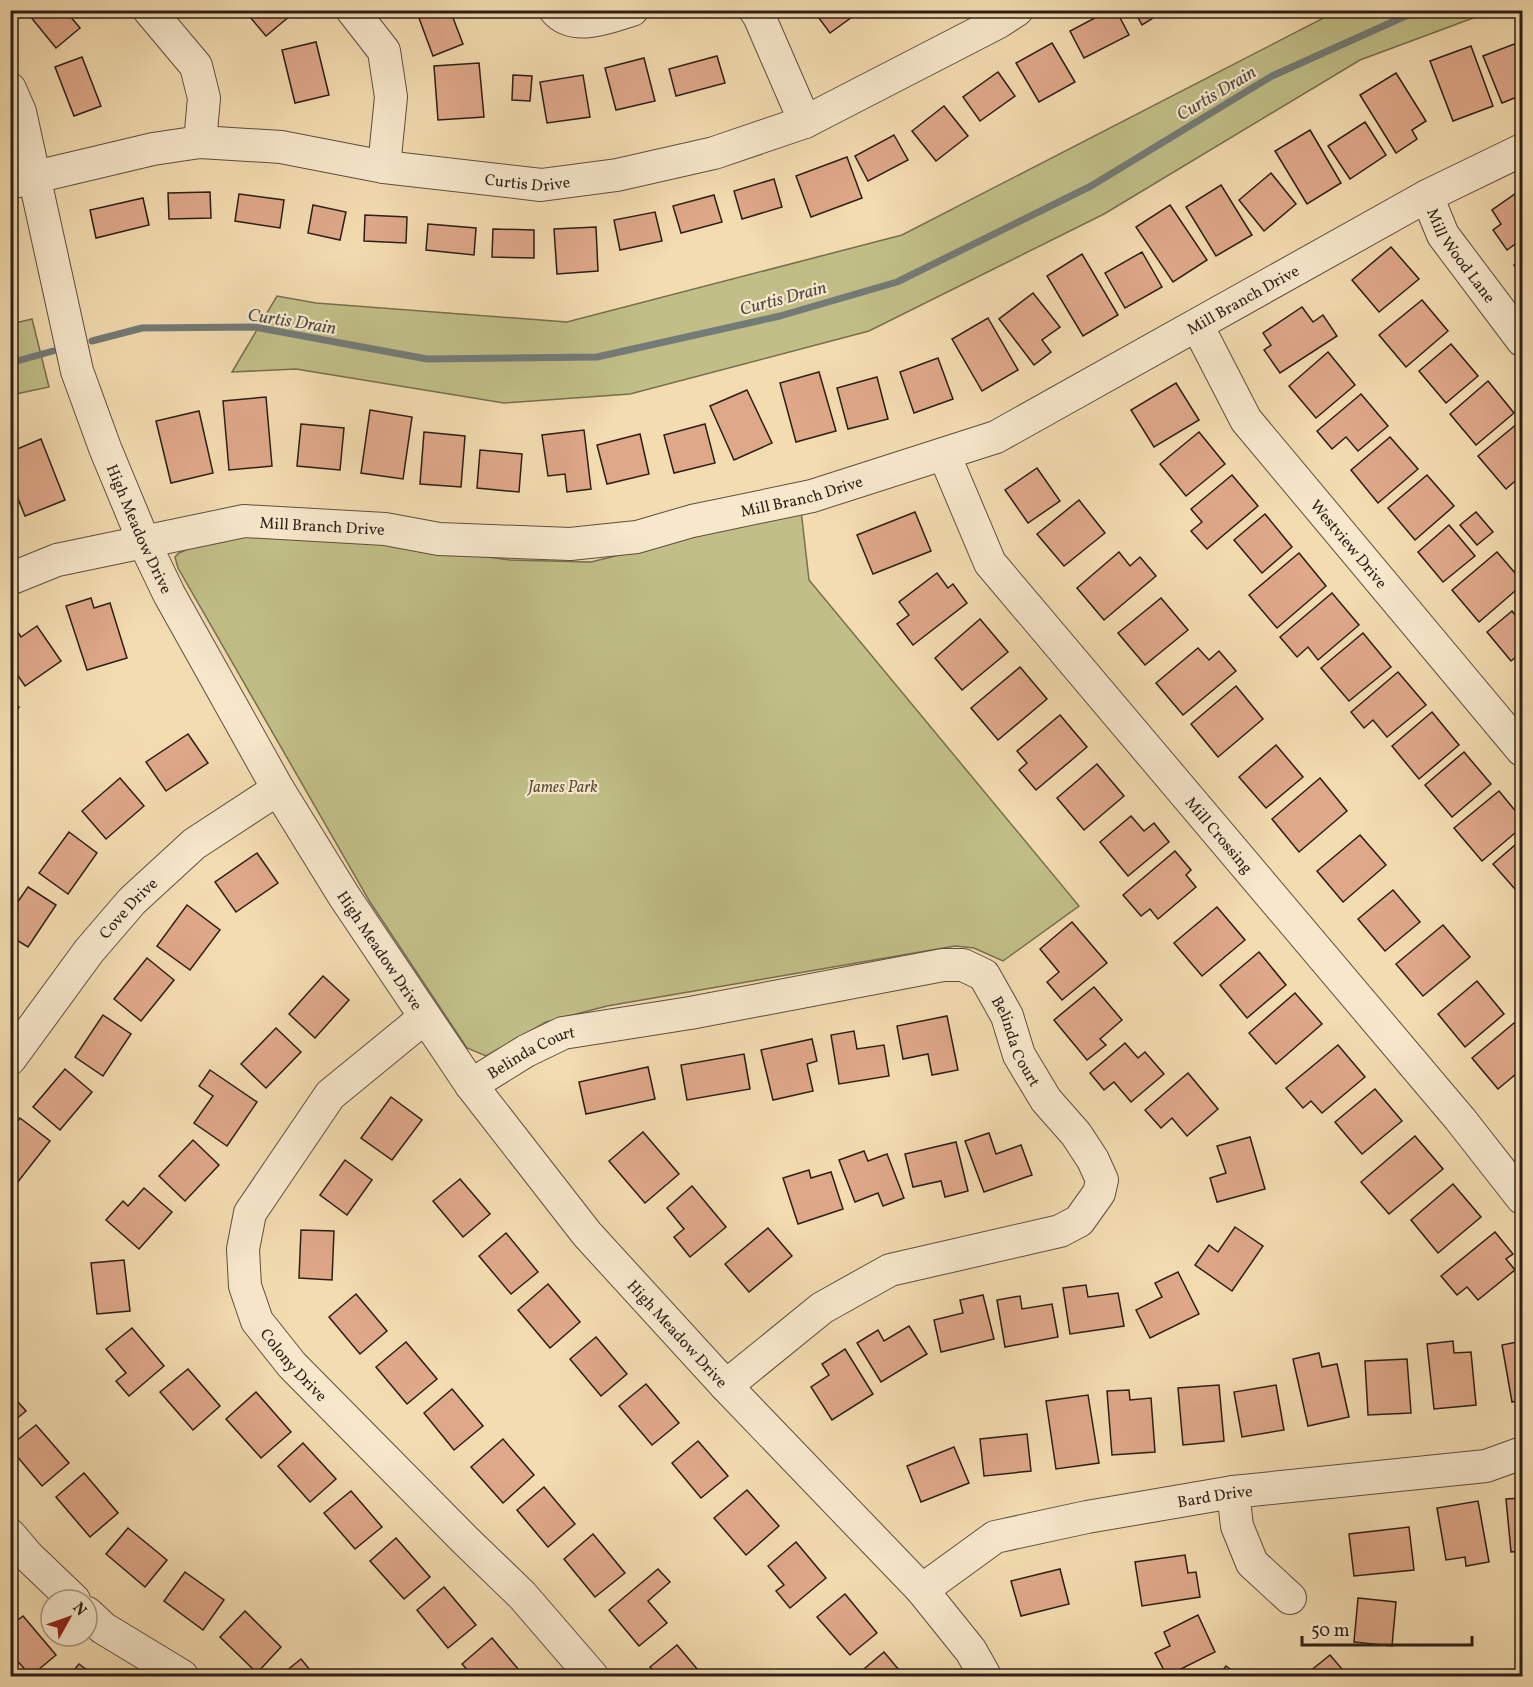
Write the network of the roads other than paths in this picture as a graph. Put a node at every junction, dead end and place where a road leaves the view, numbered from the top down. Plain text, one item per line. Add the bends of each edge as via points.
1 (149, 10) edge
2 (352, 10) edge
3 (555, 10) edge
4 (632, 10) edge
5 (755, 10) edge
6 (1017, 10) edge
7 (10, 89) edge
8 (805, 122) junction
9 (200, 142) junction
10 (1522, 150) edge
11 (384, 167) junction
12 (22, 180) edge
13 (1427, 196) junction
14 (1197, 325) junction
15 (1522, 340) edge
16 (944, 454) junction
17 (144, 542) junction
18 (10, 579) edge
19 (1522, 750) edge
20 (278, 789) junction
21 (424, 1018) junction
22 (10, 1059) edge
23 (471, 1085) junction
24 (1522, 1198) edge
25 (726, 1386) junction
26 (1522, 1453) edge
27 (1233, 1492) junction
28 (16, 1553) edge
29 (59, 1588) edge
30 (922, 1590) junction
31 (1290, 1598) dead end
32 (99, 1624) edge
33 (182, 1677) edge
34 (592, 1677) edge
35 (985, 1677) edge

1 - 9 street via 196,66 204,98
2 - 11 street via 384,51 391,97
3 - 4 street via 560,16 585,23
5 - 8 street
6 - 8 street, Curtis Drive
7 - 12 street, High Meadow Drive via 20,112
8 - 11 street, Curtis Drive via 714,153 617,175 541,185
9 - 11 street, Curtis Drive via 281,147
9 - 12 street, Curtis Drive
10 - 13 street, Mill Branch Drive
12 - 17 street, High Meadow Drive via 77,371
13 - 14 street, Mill Branch Drive
13 - 15 street, Mill Wood Lane via 1443,235
14 - 16 street, Mill Branch Drive via 996,437
14 - 19 street, Westview Drive via 1246,420
16 - 17 street, Mill Branch Drive via 812,496 692,521 637,537 604,541 570,544 439,538 385,529 244,521
16 - 24 street, Mill Crossing via 990,563
17 - 18 street, Mill Branch Drive via 57,560
17 - 20 street, High Meadow Drive
20 - 21 street, High Meadow Drive
20 - 22 street, Cove Drive via 194,844 132,901 89,951
21 - 23 street, High Meadow Drive
21 - 34 street, Colony Drive via 330,1095 250,1213 243,1249 244,1286 257,1321 292,1365 522,1595
23 - 25 street, High Meadow Drive via 587,1234
23 - 25 street, Belinda Court via 563,1033 943,965 963,965 984,975 1007,1016 1024,1064 1046,1100 1094,1160 1102,1180 1099,1193 1079,1221 1060,1231 890,1270 822,1308
25 - 30 street, High Meadow Drive
26 - 27 street, Bard Drive via 1486,1466
27 - 30 street, Bard Drive via 995,1537
27 - 31 street via 1237,1526 1252,1563
28 - 29 street
30 - 35 street, High Meadow Drive via 971,1650
32 - 33 street

